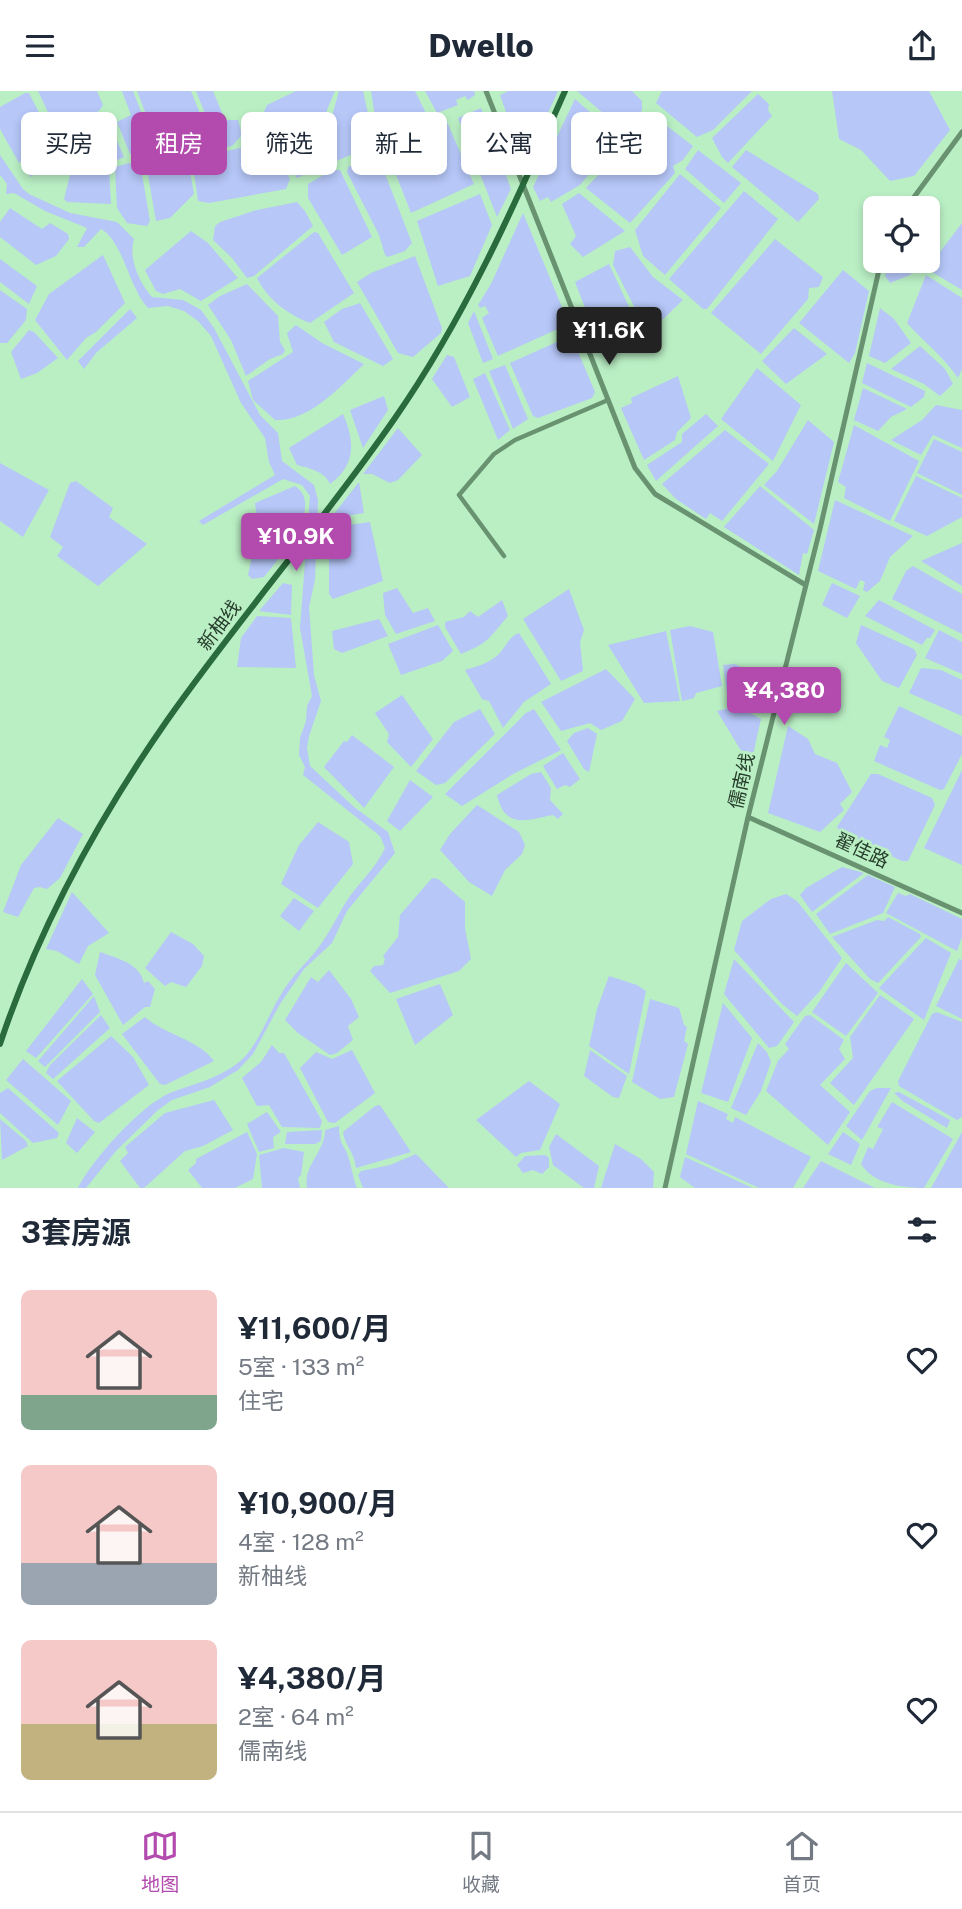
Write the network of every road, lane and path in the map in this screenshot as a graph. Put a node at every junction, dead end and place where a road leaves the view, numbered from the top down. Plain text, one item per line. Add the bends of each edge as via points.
1 (486, 91) edge
2 (565, 91) edge
3 (962, 132) edge
4 (524, 183) junction
5 (915, 196) edge
6 (878, 273) edge
7 (608, 400) junction
8 (504, 556) dead end
9 (804, 584) junction
10 (748, 817) junction
11 (962, 913) edge
12 (0, 1044) edge
13 (664, 1188) edge

1 - 4 street
2 - 4 main road, 新柚线
3 - 5 street
4 - 7 street
4 - 12 main road, 新柚线 via 450,334 395,418 166,723 103,821 31,962
6 - 9 street, 儒南线
7 - 8 street via 515,440 494,454 459,495
7 - 9 street via 635,468 655,494
9 - 10 street, 儒南线
10 - 11 street, 翟佳路
10 - 13 street, 儒南线

